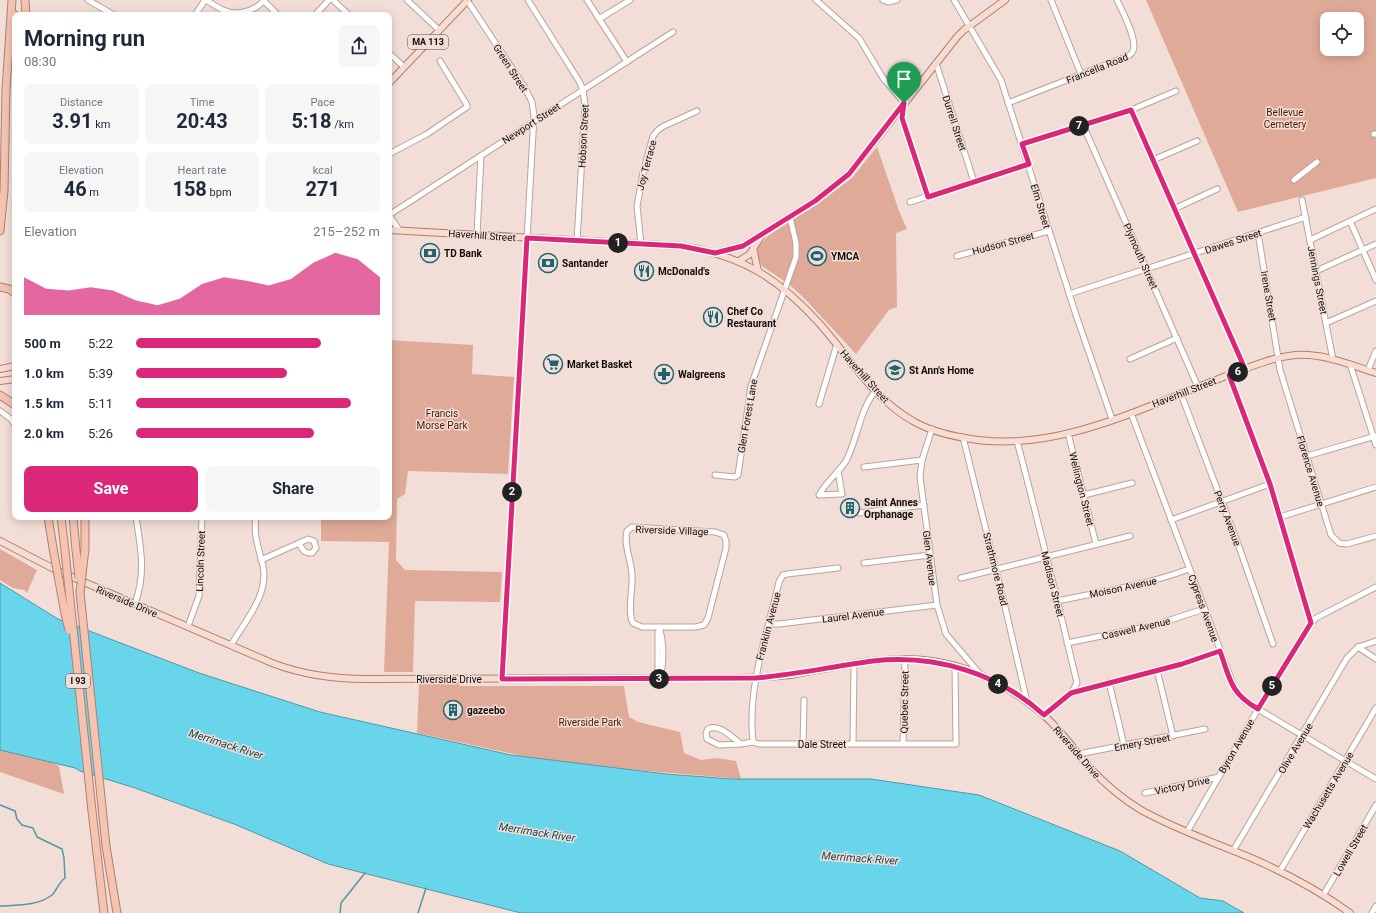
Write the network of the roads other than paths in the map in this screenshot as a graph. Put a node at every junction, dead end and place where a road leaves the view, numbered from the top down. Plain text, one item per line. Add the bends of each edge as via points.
1 (13, 0) edge
2 (25, 0) edge
3 (88, 0) edge
4 (206, 0) edge
5 (329, 0) edge
6 (333, 0) edge
7 (407, 0) edge
8 (468, 0) edge
9 (528, 0) edge
10 (587, 0) edge
11 (630, 0) edge
12 (816, 0) edge
13 (883, 0) edge
14 (897, 0) edge
15 (954, 0) edge
16 (1005, 0) edge
17 (1051, 0) edge
18 (1117, 0) edge
19 (264, 1) edge
20 (12, 12) edge
21 (14, 12) edge
22 (26, 12) edge
23 (107, 12) edge
24 (197, 12) edge
25 (227, 12) edge
26 (241, 12) edge
27 (275, 12) edge
28 (318, 12) edge
29 (346, 12) edge
30 (12, 13) edge
31 (600, 19) junction
32 (969, 26) junction
33 (439, 30) junction
34 (673, 32) dead end
35 (392, 56) edge
36 (440, 61) dead end
37 (627, 62) junction
38 (936, 64) junction
39 (404, 67) junction
40 (1081, 74) junction
41 (392, 80) edge
42 (583, 90) junction
43 (1176, 91) dead end
44 (1008, 102) junction
45 (904, 103) junction
46 (1131, 110) junction
47 (697, 111) dead end
48 (534, 122) junction
49 (1083, 125) junction
50 (1197, 141) dead end
51 (1022, 144) junction
52 (392, 152) edge
53 (481, 156) junction
54 (1153, 160) junction
55 (1316, 162) dead end
56 (1029, 164) junction
57 (1294, 180) dead end
58 (974, 182) junction
59 (1217, 189) dead end
60 (928, 197) junction
61 (1302, 200) dead end
62 (910, 202) dead end
63 (1174, 209) junction
64 (1376, 209) edge
65 (392, 213) edge
66 (790, 217) junction
67 (1306, 217) junction
68 (392, 220) edge
69 (1350, 221) junction
70 (392, 230) edge
71 (399, 230) junction
72 (0, 231) edge
73 (1049, 231) junction
74 (1258, 233) junction
75 (763, 234) junction
76 (477, 235) junction
77 (527, 238) junction
78 (1310, 240) junction
79 (577, 241) junction
80 (641, 244) junction
81 (1376, 244) edge
82 (743, 246) junction
83 (753, 248) junction
84 (1363, 250) junction
85 (715, 253) junction
86 (1194, 254) junction
87 (957, 256) dead end
88 (739, 261) junction
89 (1147, 269) junction
90 (758, 271) junction
91 (1316, 271) junction
92 (1376, 280) edge
93 (0, 287) edge
94 (12, 291) edge
95 (785, 291) junction
96 (1069, 294) junction
97 (1376, 301) edge
98 (1326, 323) junction
99 (1177, 338) junction
100 (837, 344) junction
101 (1376, 351) edge
102 (1279, 358) junction
103 (1130, 359) dead end
104 (1333, 360) junction
105 (1350, 364) junction
106 (12, 367) edge
107 (0, 369) edge
108 (1245, 369) junction
109 (1368, 370) junction
110 (1376, 373) edge
111 (1229, 375) junction
112 (12, 379) edge
113 (0, 381) edge
114 (1198, 387) junction
115 (876, 390) junction
116 (1181, 394) junction
117 (0, 395) edge
118 (12, 403) edge
119 (819, 404) dead end
120 (0, 411) edge
121 (1131, 413) junction
122 (1112, 419) junction
123 (12, 420) edge
124 (932, 429) junction
125 (1068, 433) junction
126 (1375, 436) edge
127 (963, 437) junction
128 (1017, 441) junction
129 (1376, 445) edge
130 (1307, 456) junction
131 (922, 460) junction
132 (864, 467) dead end
133 (838, 471) junction
134 (715, 475) dead end
135 (1132, 483) dead end
136 (1270, 484) junction
137 (1376, 487) edge
138 (1084, 495) junction
139 (1222, 501) junction
140 (1321, 504) junction
141 (924, 505) junction
142 (860, 513) dead end
143 (1280, 517) junction
144 (48, 520) edge
145 (61, 520) edge
146 (73, 520) edge
147 (85, 520) edge
148 (136, 520) edge
149 (202, 520) edge
150 (256, 520) edge
151 (1171, 520) junction
152 (1130, 536) dead end
153 (1376, 536) edge
154 (0, 542) edge
155 (299, 543) dead end
156 (1096, 544) junction
157 (930, 555) junction
158 (1046, 557) junction
159 (261, 560) junction
160 (864, 563) dead end
161 (838, 568) dead end
162 (996, 569) junction
163 (1189, 569) junction
164 (961, 578) dead end
165 (1376, 587) edge
166 (80, 592) junction
167 (1057, 601) junction
168 (135, 604) junction
169 (937, 605) junction
170 (1204, 609) junction
171 (1311, 623) junction
172 (769, 624) junction
173 (188, 626) junction
174 (660, 627) junction
175 (1376, 641) edge
176 (1067, 643) junction
177 (1273, 644) dead end
178 (231, 645) junction
179 (1358, 647) junction
180 (75, 649) junction
181 (1220, 651) junction
182 (905, 659) junction
183 (1376, 659) edge
184 (854, 664) junction
185 (955, 667) junction
186 (1157, 670) junction
187 (980, 674) junction
188 (755, 678) junction
189 (502, 679) junction
190 (660, 679) junction
191 (1110, 682) junction
192 (1071, 693) junction
193 (804, 700) dead end
194 (1027, 702) junction
195 (1376, 708) edge
196 (1258, 709) junction
197 (1044, 715) junction
198 (1205, 729) dead end
199 (1173, 736) junction
200 (1303, 736) junction
201 (753, 742) junction
202 (741, 744) junction
203 (803, 744) junction
204 (853, 744) junction
205 (903, 744) junction
206 (1124, 745) junction
207 (1078, 754) junction
208 (1345, 761) junction
209 (1219, 777) junction
210 (1376, 779) edge
211 (1145, 793) dead end
212 (1376, 806) edge
213 (1187, 832) junction
214 (1233, 850) junction
215 (1280, 871) junction
216 (1324, 894) junction
217 (1376, 906) edge
218 (104, 913) edge
219 (117, 913) edge
220 (1350, 913) edge
221 (1372, 913) edge

1 - 20 highway
1 - 21 highway
2 - 22 highway
3 - 23 street
4 - 24 street
4 - 25 street
5 - 28 street
6 - 29 street
7 - 33 street
8 - 33 main road, MA 113
8 - 48 street, Green Street via 525,88 533,106
9 - 42 street, Hobson Street
10 - 31 street
11 - 31 street
12 - 45 street via 860,38 883,78
13 - 14 street
15 - 32 street, Elm Street
16 - 32 main road
17 - 40 street
18 - 40 street, Francella Road via 1133,39 1133,50 1128,56
19 - 26 street
19 - 27 street
30 - 72 highway
31 - 37 street
32 - 38 main road
32 - 44 street, Elm Street via 995,68
33 - 39 main road, MA 113
34 - 37 street, Newport Street
35 - 39 street
36 - 52 street via 468,105 427,134
37 - 42 street, Newport Street
38 - 45 main road
38 - 58 street, Durrell Street
39 - 41 main road, MA 113
40 - 44 street, Francella Road
42 - 48 street, Newport Street
42 - 79 street, Hobson Street via 585,106
43 - 46 street
44 - 51 street, Elm Street
45 - 60 street via 902,118
45 - 66 main road via 849,174
46 - 49 street
46 - 54 street
47 - 80 street, Joy Terrace via 664,126 653,136 637,206
48 - 53 street, Newport Street
48 - 77 street, Green Street
49 - 51 street
49 - 89 street, Plymouth Street
50 - 54 street
51 - 56 street, Elm Street
53 - 65 street, Newport Street
53 - 76 street
54 - 63 street
55 - 57 street
56 - 58 street
56 - 73 street, Elm Street
58 - 60 street
59 - 63 street
60 - 62 street
61 - 67 street, Jennings Street
63 - 86 street
64 - 69 street
66 - 75 main road
66 - 95 street via 797,252
67 - 74 street, Dawes Street
67 - 78 street, Jennings Street
68 - 71 street
69 - 78 street
69 - 84 street
70 - 71 main road, Haverhill Street
71 - 76 main road, Haverhill Street
73 - 87 street, Hudson Street
73 - 96 street, Elm Street
74 - 86 street, Dawes Street
74 - 102 street, Irene Street
75 - 82 main road
75 - 83 main road
76 - 77 main road, Haverhill Street
77 - 79 main road, Haverhill Street
77 - 189 street, Green Street
78 - 91 street, Jennings Street
79 - 80 main road, Haverhill Street
80 - 85 main road, Haverhill Street via 681,246
81 - 84 street
82 - 85 main road
82 - 88 main road
83 - 88 main road via 750,254
83 - 90 main road
84 - 91 street
84 - 92 street
85 - 88 main road, Haverhill Street
86 - 89 street, Dawes Street
86 - 108 street
88 - 90 main road, Haverhill Street
89 - 96 street, Dawes Street
89 - 99 street, Plymouth Street
90 - 95 main road, Haverhill Street
91 - 98 street, Jennings Street
93 - 94 highway
95 - 100 main road, Haverhill Street
95 - 134 street, Glen Forest Lane via 751,386 738,475
96 - 122 street, Elm Street
97 - 98 street
98 - 104 street, Jennings Street
99 - 103 street
99 - 114 street, Plymouth Street
100 - 115 main road, Haverhill Street
100 - 119 street
101 - 109 street
102 - 104 main road, Haverhill Street via 1298,355
102 - 108 main road, Haverhill Street
102 - 130 street, Florence Avenue via 1280,370
104 - 105 main road, Haverhill Street
105 - 109 main road, Haverhill Street
105 - 126 street
106 - 107 main road
108 - 111 main road, Haverhill Street
109 - 110 main road, Haverhill Street
111 - 114 main road, Haverhill Street
111 - 136 street
112 - 113 main road
114 - 116 main road, Haverhill Street
115 - 124 main road, Haverhill Street via 902,414
115 - 133 street via 865,406 846,461
116 - 121 main road, Haverhill Street
116 - 139 street, Perry Avenue
117 - 118 highway
120 - 123 street
121 - 122 main road, Haverhill Street
121 - 151 street, Cypress Avenue
122 - 125 main road, Haverhill Street
124 - 127 main road, Haverhill Street
124 - 131 street, Glen Avenue
125 - 128 main road, Haverhill Street
125 - 138 street, Wellington Street
126 - 129 street
126 - 130 street
127 - 128 main road, Haverhill Street
127 - 162 street, Strathmore Road
128 - 158 street, Madison Street
130 - 140 street, Florence Avenue
131 - 132 street
131 - 141 street, Glen Avenue via 920,477
133 - 133 street via 826,483 819,495 842,494
135 - 138 street
136 - 139 street
136 - 143 street
137 - 140 street
138 - 156 street, Wellington Street
139 - 151 street
139 - 177 street, Perry Avenue
140 - 143 street
140 - 153 street, Florence Avenue via 1331,535 1339,543 1347,544
141 - 142 street
141 - 157 street, Glen Avenue
143 - 171 street
144 - 180 highway, bridge via 65,614
145 - 180 highway, I 93, bridge
146 - 166 highway, I 93, bridge
147 - 166 highway, bridge via 85,549
148 - 168 street via 143,571
149 - 173 street, Lincoln Street via 200,596
150 - 159 street via 254,532
151 - 163 street, Cypress Avenue
152 - 156 street
154 - 168 main road, Riverside Drive
155 - 159 street
156 - 158 street
157 - 160 street
157 - 169 street, Glen Avenue
158 - 162 street
158 - 167 street, Madison Street
159 - 178 street via 264,573 261,593
161 - 172 street, Franklin Avenue via 806,570 783,575
162 - 164 street
162 - 194 street, Strathmore Road
163 - 167 street, Moison Avenue via 1165,578
163 - 170 street, Cypress Avenue
165 - 171 street, Byron Avenue
166 - 219 highway, I 93 via 102,808
167 - 176 street, Madison Street
168 - 173 main road, Riverside Drive
169 - 172 street, Laurel Avenue
169 - 187 street, Glen Avenue via 946,634
170 - 176 street, Caswell Avenue via 1156,625
170 - 181 street, Cypress Avenue
171 - 196 street, Byron Avenue
172 - 188 street, Franklin Avenue
173 - 178 main road, Riverside Drive
174 - 174 street, Riverside Village via 695,627 706,623 726,548 726,538 722,534 637,527 627,531 626,541 632,577 631,620 639,626
174 - 190 street
175 - 179 street
176 - 192 street, Madison Street via 1077,683
178 - 189 main road, Riverside Drive via 288,669 321,676 367,679
179 - 183 street
179 - 200 street, Olive Avenue via 1347,658
180 - 218 highway, I 93, bridge
181 - 186 street
181 - 196 street, Cypress Avenue via 1236,692
182 - 184 main road, Riverside Drive
182 - 185 main road, Riverside Drive via 931,661
182 - 205 street, Quebec Street
184 - 188 main road, Riverside Drive
184 - 204 street
185 - 187 main road, Riverside Drive
185 - 205 street, Dale Street via 956,744
186 - 191 street
186 - 199 street
187 - 194 main road, Riverside Drive
188 - 190 main road, Riverside Drive
188 - 201 street
189 - 190 main road, Riverside Drive
191 - 192 street
191 - 206 street
192 - 197 street
193 - 203 street
194 - 197 main road, Riverside Drive
195 - 208 street, Wachusetts Avenue
196 - 200 street, Cypress Avenue
196 - 209 street, Byron Avenue
197 - 207 main road, Riverside Drive
198 - 199 street, Emery Street
199 - 206 street, Emery Street
200 - 208 street, Cypress Avenue
200 - 214 street, Olive Avenue
201 - 202 street, Dale Street
201 - 203 street, Dale Street
202 - 202 street, Dale Street via 715,744 708,740 706,733 709,728 715,727
203 - 204 street, Dale Street
204 - 205 street, Dale Street
206 - 207 street, Emery Street
207 - 213 main road, Riverside Drive via 1108,786 1129,803
208 - 210 street, Cypress Avenue
208 - 215 street, Wachusetts Avenue
209 - 211 street, Victory Drive
209 - 213 street, Byron Avenue
212 - 216 street, Lowell Street
213 - 214 main road, Riverside Drive
214 - 215 main road, Riverside Drive
215 - 216 main road, Riverside Drive
216 - 220 main road, Riverside Drive
217 - 221 street

